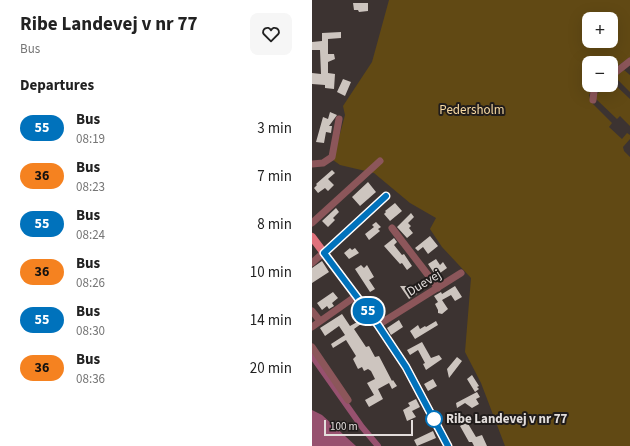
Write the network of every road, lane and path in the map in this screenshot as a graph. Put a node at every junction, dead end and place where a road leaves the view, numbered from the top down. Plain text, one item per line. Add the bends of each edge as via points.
1 (630, 61) edge
2 (618, 70) edge
3 (594, 92) edge
4 (593, 100) dead end
5 (339, 119) dead end
6 (380, 161) dead end
7 (312, 164) edge
8 (386, 196) dead end
9 (312, 223) edge
10 (392, 228) dead end
11 (312, 237) edge
12 (324, 253) junction
13 (312, 263) edge
14 (461, 273) dead end
15 (438, 288) junction
16 (356, 296) junction
17 (312, 311) edge
18 (320, 322) junction
19 (378, 325) junction
20 (312, 327) edge
21 (312, 348) edge
22 (348, 400) dead end
23 (448, 446) edge

1 - 2 street
3 - 4 street
5 - 7 street via 332,157 323,163
6 - 9 street
8 - 12 street
10 - 15 street
11 - 12 main road
12 - 13 street
12 - 16 main road
14 - 15 street, Duevej
15 - 19 street, Duevej
16 - 18 street
16 - 19 main road
17 - 18 street
18 - 20 street
19 - 23 main road via 406,367
21 - 22 street

